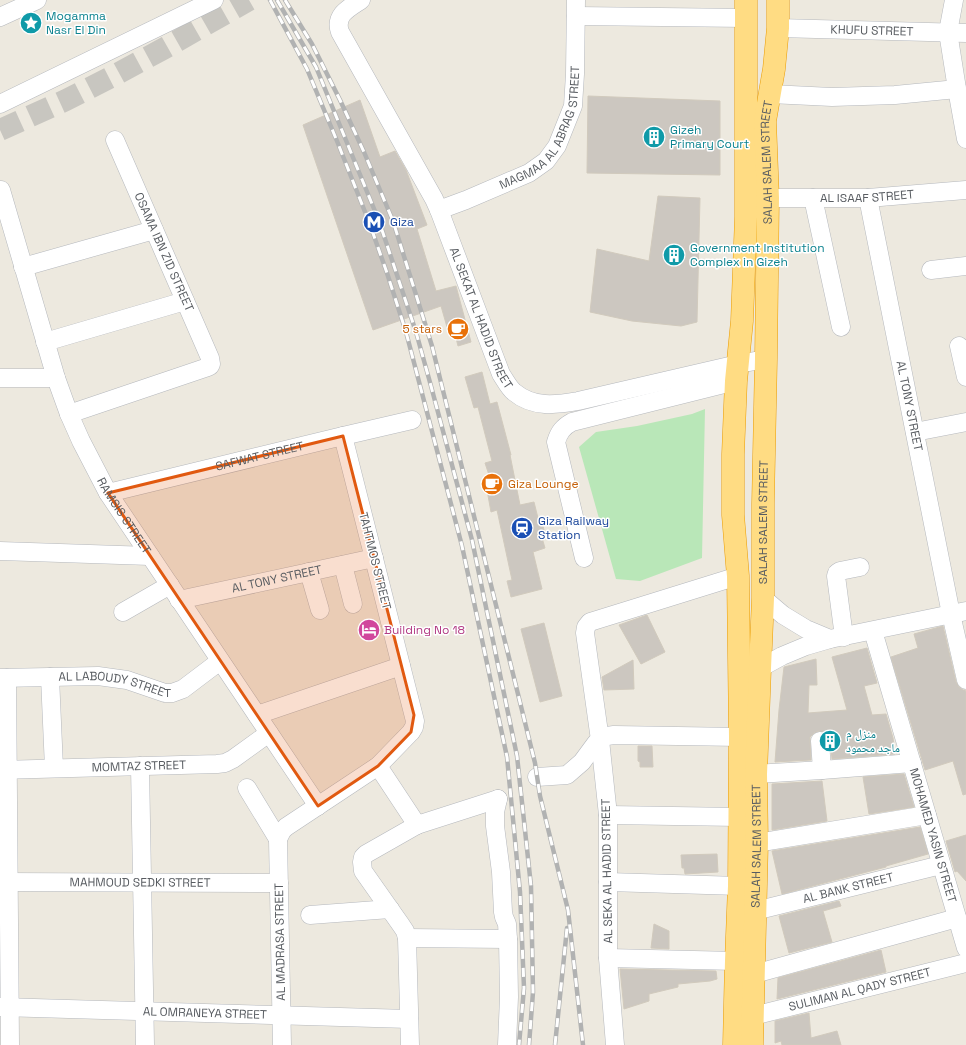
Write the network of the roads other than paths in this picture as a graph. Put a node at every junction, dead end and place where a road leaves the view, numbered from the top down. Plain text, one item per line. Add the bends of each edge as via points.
1 (37, 0) edge
2 (214, 0) edge
3 (361, 0) edge
4 (764, 0) edge
5 (778, 0) edge
6 (954, 0) edge
7 (576, 8) edge
8 (746, 9) edge
9 (0, 17) edge
10 (957, 32) edge
11 (770, 34) junction
12 (957, 89) junction
13 (770, 94) junction
14 (2, 98) edge
15 (764, 121) junction
16 (966, 139) edge
17 (115, 140) dead end
18 (1, 190) dead end
19 (966, 190) edge
20 (768, 198) junction
21 (813, 198) junction
22 (868, 198) junction
23 (439, 210) junction
24 (154, 230) junction
25 (966, 266) edge
26 (23, 267) junction
27 (931, 270) dead end
28 (185, 301) junction
29 (841, 327) dead end
30 (45, 342) junction
31 (959, 346) dead end
32 (766, 359) junction
33 (965, 370) edge
34 (737, 373) junction
35 (0, 378) edge
36 (56, 378) junction
37 (69, 414) junction
38 (412, 420) dead end
39 (966, 422) edge
40 (915, 432) junction
41 (343, 436) junction
42 (108, 493) junction
43 (763, 503) junction
44 (0, 551) edge
45 (150, 556) junction
46 (374, 558) junction
47 (584, 558) dead end
48 (344, 565) junction
49 (860, 567) dead end
50 (309, 572) junction
51 (738, 576) junction
52 (174, 593) junction
53 (763, 598) junction
54 (354, 604) dead end
55 (320, 610) dead end
56 (123, 612) dead end
57 (958, 613) edge
58 (873, 631) junction
59 (837, 638) junction
60 (220, 661) junction
61 (401, 666) junction
62 (760, 668) junction
63 (50, 677) junction
64 (4, 678) edge
65 (966, 680) edge
66 (257, 715) junction
67 (269, 733) junction
68 (740, 737) junction
69 (600, 740) junction
70 (820, 741) dead end
71 (912, 763) junction
72 (140, 766) junction
73 (378, 766) junction
74 (54, 768) junction
75 (4, 770) edge
76 (822, 770) junction
77 (756, 774) junction
78 (537, 777) dead end
79 (247, 788) dead end
80 (318, 806) junction
81 (608, 815) junction
82 (927, 815) junction
83 (740, 817) junction
84 (417, 825) junction
85 (278, 839) junction
86 (757, 843) junction
87 (942, 865) junction
88 (4, 882) edge
89 (608, 882) junction
90 (142, 883) junction
91 (279, 883) junction
92 (739, 886) junction
93 (390, 909) junction
94 (756, 911) junction
95 (310, 915) dead end
96 (957, 918) junction
97 (507, 932) junction
98 (406, 938) junction
99 (966, 948) edge
100 (608, 958) junction
101 (736, 960) junction
102 (966, 963) edge
103 (754, 974) junction
104 (5, 1007) edge
105 (144, 1011) junction
106 (282, 1015) junction
107 (753, 1016) junction
108 (409, 1019) junction
109 (10, 1045) edge
110 (145, 1045) edge
111 (282, 1045) edge
112 (410, 1045) edge
113 (507, 1045) edge
114 (615, 1045) edge
115 (734, 1045) edge
116 (752, 1045) edge

1 - 9 street
2 - 14 street
3 - 23 street, AL SEKAT AL HADID STREET via 344,12 339,19 340,32
4 - 11 highway
5 - 11 highway, SALAH SALEM STREET
6 - 10 street
7 - 8 street
7 - 23 street, MAGMAA AL ABRAG STREET via 572,106 557,146 546,161 529,173
8 - 34 highway, SALAH SALEM STREET via 746,218
10 - 11 street, KHUFU STREET
10 - 12 street
11 - 13 highway, SALAH SALEM STREET via 774,69
11 - 15 highway
12 - 13 street via 887,96
12 - 16 street
13 - 15 highway, SALAH SALEM STREET
15 - 20 highway, SALAH SALEM STREET
17 - 24 street, OSAMA IBN ZID STREET
18 - 26 street, RAMSIS STREET
19 - 22 street, AL ISAAF STREET
20 - 21 street, AL ISAAF STREET
20 - 32 highway, SALAH SALEM STREET
21 - 22 street, AL ISAAF STREET
21 - 29 street
22 - 40 street, AL TONY STREET
23 - 34 street, AL SEKAT AL HADID STREET via 501,374 513,391 526,400 545,405 558,404
24 - 26 street
24 - 28 street, OSAMA IBN ZID STREET
25 - 27 street
26 - 30 street, RAMSIS STREET
28 - 30 street
28 - 37 street, OSAMA IBN ZID STREET via 210,358 211,364 208,367
30 - 36 street, RAMSIS STREET
31 - 33 street
32 - 34 street, AL SEKAT AL HADID STREET
32 - 43 highway, SALAH SALEM STREET
34 - 43 highway via 751,392 751,477 754,492
34 - 47 street via 572,422 564,427 556,442
34 - 51 highway, SALAH SALEM STREET via 733,500
35 - 36 street
36 - 37 street, RAMSIS STREET
37 - 42 street, RAMSIS STREET
38 - 41 street, SAFWAT STREET
39 - 40 street
40 - 57 street, AL TONY STREET
41 - 42 street, SAFWAT STREET
41 - 46 street, TAHTMOS STREET
42 - 45 street, RAMSIS STREET
43 - 53 highway, SALAH SALEM STREET
44 - 45 street
45 - 52 street, RAMSIS STREET
46 - 48 street, AL TONY STREET
46 - 61 street, TAHTMOS STREET
48 - 50 street, AL TONY STREET
48 - 54 street
49 - 59 street via 840,571 836,576
50 - 52 street, AL TONY STREET
50 - 55 street
51 - 68 highway, SALAH SALEM STREET
51 - 69 street, AL SEKA AL HADID STREET via 590,622 585,633
52 - 56 street, AL TONY STREET
52 - 60 street, RAMSIS STREET
53 - 59 street via 806,629
53 - 62 highway, SALAH SALEM STREET
57 - 58 street
57 - 65 street, AL TONY STREET
58 - 59 street
58 - 71 street, MOHAMED YASIN STREET
59 - 62 street via 806,646
60 - 63 street, AL LABOUDY STREET via 182,689 172,693 127,680 98,676
60 - 66 street, RAMSIS STREET
61 - 66 street
61 - 73 street, TAHTMOS STREET via 415,721 414,727
62 - 77 highway, SALAH SALEM STREET
63 - 64 street, AL LABOUDY STREET
63 - 74 street
64 - 75 street
66 - 67 street, RAMSIS STREET
67 - 72 street, MOMTAZ STREET via 225,763
67 - 80 street, RAMSIS STREET
68 - 69 street via 614,735
68 - 83 highway, SALAH SALEM STREET
69 - 78 street via 567,775
69 - 81 street, AL SEKA AL HADID STREET
70 - 76 street
71 - 76 street
71 - 82 street, MOHAMED YASIN STREET
72 - 74 street, MOMTAZ STREET
72 - 90 street
73 - 80 street
73 - 84 street
74 - 75 street, MOMTAZ STREET
75 - 88 street
76 - 77 street
77 - 86 highway, SALAH SALEM STREET
79 - 85 street
80 - 85 street via 286,827
81 - 83 street
81 - 89 street, AL SEKA AL HADID STREET
82 - 86 street
82 - 87 street, MOHAMED YASIN STREET
83 - 92 highway, SALAH SALEM STREET
84 - 93 street via 363,857 363,871
84 - 97 street via 498,799 494,826
85 - 91 street, AL MADRASA STREET
86 - 94 highway, SALAH SALEM STREET
87 - 94 street, AL BANK STREET
87 - 96 street, MOHAMED YASIN STREET
88 - 90 street, MAHMOUD SEDKI STREET
88 - 104 street
89 - 92 street
89 - 100 street, AL SEKA AL HADID STREET
90 - 91 street, MAHMOUD SEDKI STREET
90 - 105 street
91 - 106 street, AL MADRASA STREET
92 - 101 highway, SALAH SALEM STREET
93 - 95 street
93 - 98 street via 405,931
94 - 103 highway, SALAH SALEM STREET
96 - 99 street, MOHAMED YASIN STREET
96 - 103 street
97 - 98 street
97 - 113 street
98 - 108 street
100 - 101 street
100 - 114 street, AL SEKA AL HADID STREET
101 - 115 highway, SALAH SALEM STREET
102 - 107 street, SULIMAN AL QADY STREET
103 - 107 highway, SALAH SALEM STREET
104 - 105 street, AL OMRANEYA STREET
104 - 109 street
105 - 106 street, AL OMRANEYA STREET
105 - 110 street
106 - 108 street, AL OMRANEYA STREET
106 - 111 street, AL MADRASA STREET
107 - 116 highway, SALAH SALEM STREET
108 - 112 street

